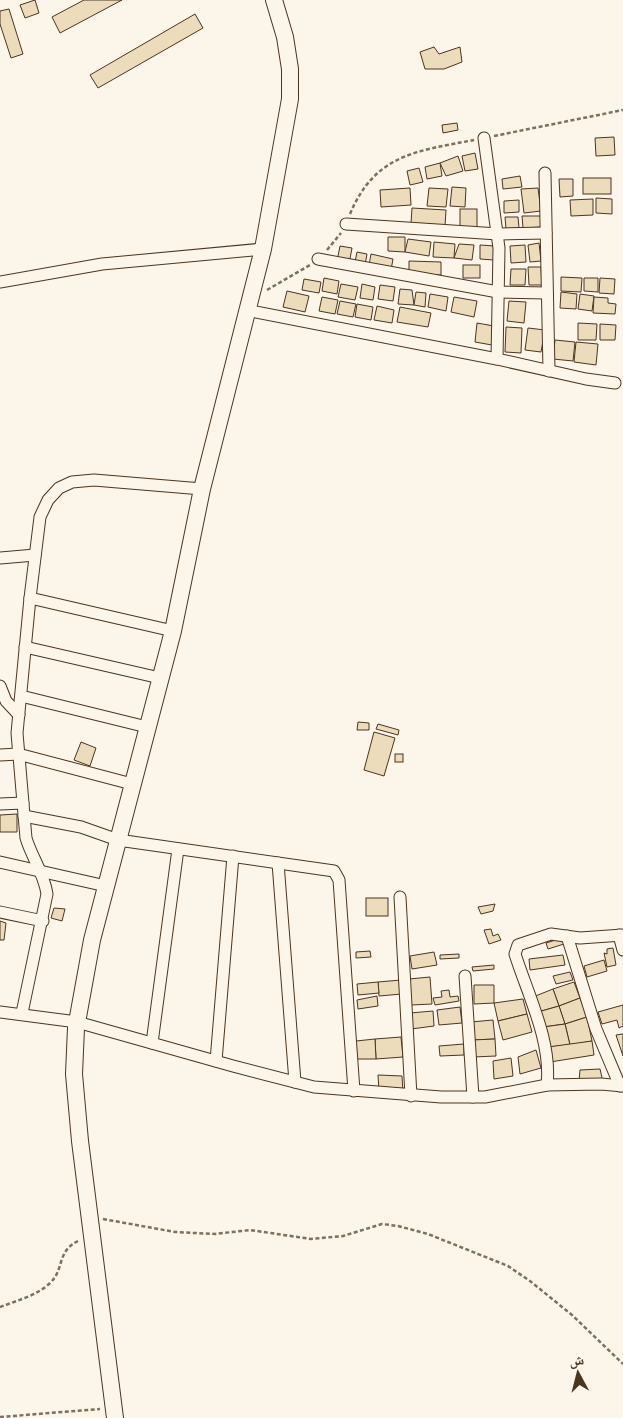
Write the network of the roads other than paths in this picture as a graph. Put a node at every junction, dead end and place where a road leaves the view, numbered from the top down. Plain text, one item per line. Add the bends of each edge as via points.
1 (274, 0) edge
2 (484, 138) road end
3 (544, 173) dead end
4 (346, 224) road end
5 (546, 233) junction
6 (498, 234) junction
7 (263, 249) junction
8 (318, 259) road end
9 (0, 282) edge
10 (498, 292) junction
11 (547, 293) junction
12 (248, 306) junction
13 (497, 359) junction
14 (549, 371) junction
15 (615, 383) dead end
16 (202, 489) junction
17 (35, 555) junction
18 (0, 558) edge
19 (30, 598) junction
20 (173, 631) junction
21 (25, 647) junction
22 (160, 678) junction
23 (0, 686) edge
24 (20, 696) junction
25 (19, 716) junction
26 (147, 727) junction
27 (18, 754) junction
28 (0, 755) edge
29 (132, 784) junction
30 (23, 803) junction
31 (0, 804) edge
32 (24, 816) junction
33 (118, 840) junction
34 (178, 849) junction
35 (232, 856) junction
36 (0, 862) edge
37 (278, 863) junction
38 (42, 872) junction
39 (106, 886) junction
40 (400, 896) dead end
41 (0, 912) edge
42 (43, 922) junction
43 (621, 935) edge
44 (567, 936) junction
45 (623, 950) edge
46 (464, 976) dead end
47 (0, 1012) edge
48 (22, 1013) junction
49 (77, 1022) junction
50 (152, 1043) junction
51 (216, 1061) junction
52 (295, 1082) junction
53 (547, 1085) junction
54 (622, 1086) edge
55 (354, 1091) junction
56 (411, 1096) junction
57 (473, 1097) junction
58 (115, 1413) edge

1 - 7 street via 286,37 290,99
2 - 6 street
3 - 5 street
4 - 6 street
5 - 6 street
5 - 11 street
6 - 10 street
7 - 9 street via 102,264
7 - 12 street
8 - 10 street
10 - 11 street
10 - 13 street
11 - 14 street
12 - 13 street
12 - 16 street
13 - 14 street
14 - 15 street
16 - 17 street via 94,480 65,484 52,494 43,508
16 - 20 street
17 - 18 street
17 - 19 street
19 - 20 street
19 - 21 street
20 - 22 street
21 - 22 street
21 - 24 street
22 - 26 street
23 - 25 street
24 - 25 street
24 - 26 street
25 - 27 street
26 - 29 street
27 - 28 street
27 - 29 street
27 - 30 street
29 - 33 street
30 - 31 street
30 - 32 street
32 - 33 street via 81,827
32 - 38 street via 29,849
33 - 34 street
33 - 39 street
34 - 35 street
34 - 50 street
35 - 37 street
35 - 51 street
36 - 38 street
37 - 52 street
37 - 55 street via 334,871 338,875
38 - 39 street
38 - 42 street via 47,894
39 - 49 street
40 - 56 street
41 - 42 street
42 - 48 street
43 - 44 street
43 - 45 street
44 - 53 street via 545,935 518,945 516,950 543,1039
44 - 54 street via 596,1029
46 - 57 street
47 - 48 street
48 - 49 street
49 - 50 street
49 - 58 street via 74,1074
50 - 51 street
51 - 52 street
52 - 55 street
53 - 54 street
53 - 57 street
55 - 56 street
56 - 57 street

